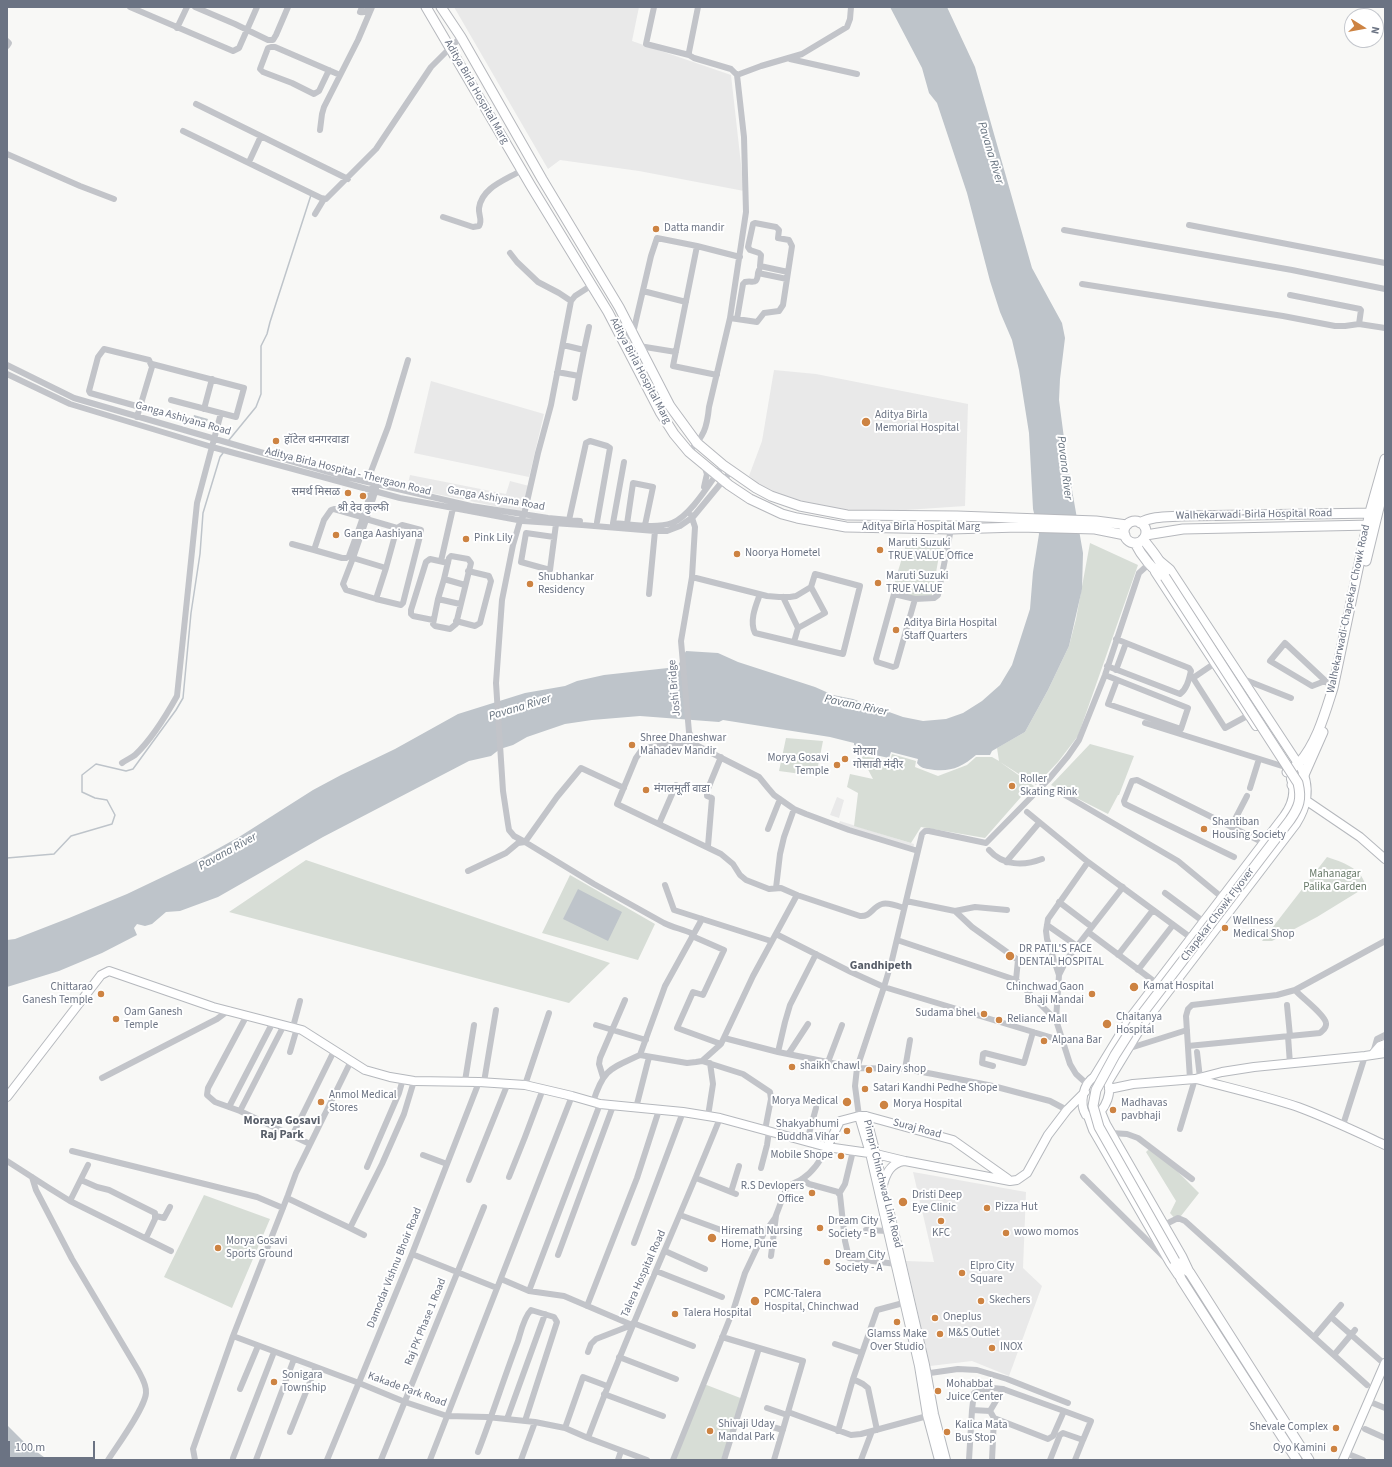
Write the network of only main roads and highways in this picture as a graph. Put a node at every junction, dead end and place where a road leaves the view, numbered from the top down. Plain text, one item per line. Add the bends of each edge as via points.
1 (426, 7) edge
2 (441, 7) edge
3 (497, 101) junction
4 (486, 108) junction
5 (542, 179) junction
6 (531, 186) junction
7 (1385, 462) edge
8 (1385, 483) edge
9 (1374, 513) junction
10 (1009, 523) junction
11 (1140, 523) junction
12 (1095, 525) junction
13 (1127, 525) junction
14 (1371, 525) junction
15 (1125, 535) junction
16 (1141, 539) junction
17 (1153, 562) junction
18 (1298, 764) junction
19 (1284, 769) junction
20 (1304, 775) junction
21 (1292, 785) junction
22 (1293, 799) junction
23 (1307, 801) junction
24 (1385, 859) edge
25 (1196, 943) junction
26 (1385, 1044) edge
27 (1385, 1053) edge
28 (1369, 1055) junction
29 (1094, 1077) junction
30 (1195, 1079) junction
31 (1109, 1085) junction
32 (1086, 1088) junction
33 (7, 1097) edge
34 (1067, 1110) junction
35 (1101, 1112) junction
36 (1086, 1114) junction
37 (863, 1116) junction
38 (1385, 1145) edge
39 (827, 1146) junction
40 (873, 1153) junction
41 (905, 1161) junction
42 (1010, 1180) junction
43 (880, 1187) junction
44 (1172, 1262) junction
45 (1190, 1273) junction
46 (907, 1302) junction
47 (1221, 1320) junction
48 (1212, 1328) junction
49 (1383, 1362) edge
50 (931, 1414) junction
51 (1344, 1456) edge
52 (939, 1460) edge
53 (946, 1460) edge
54 (1297, 1460) edge
55 (1309, 1460) edge

1 - 4 main road, Aditya Birla Hospital Marg
2 - 3 main road, Aditya Birla Hospital Marg
3 - 4 main road
3 - 5 main road, Aditya Birla Hospital Marg
4 - 6 main road, Aditya Birla Hospital Marg
5 - 6 main road
5 - 10 main road, Aditya Birla Hospital Marg via 603,279 670,406 697,443 731,471 771,496 800,506 834,513
6 - 10 main road, Aditya Birla Hospital Marg via 592,285 674,434 689,452 740,493 776,512 846,527 951,529
7 - 9 main road, Walhekarwadi-Chapekar Chowk Road
8 - 9 main road, Walhekarwadi-Chapekar Chowk Road
9 - 11 main road, Walhekarwadi-Birla Hospital Road via 1180,516 1160,517
9 - 14 main road, Walhekarwadi-Chapekar Chowk Road
10 - 12 main road, Aditya Birla Hospital Marg
11 - 13 main road via 1132,522
11 - 16 main road via 1146,529
12 - 13 main road
12 - 15 main road
13 - 15 main road
14 - 16 main road, Walhekarwadi-Birla Hospital Road via 1183,529
14 - 18 main road, Walhekarwadi-Chapekar Chowk Road via 1333,688 1320,724 1305,756
14 - 20 main road, Walhekarwadi-Chapekar Chowk Road via 1333,706
15 - 16 main road via 1127,541
16 - 17 main road, Chapekar Chowk Flyover
17 - 18 main road via 1170,569
17 - 19 main road via 1153,570
17 - 44 main road, Chapekar Chowk Flyover, bridge via 1164,572 1298,783 1301,794 1290,820 1132,1028 1096,1090 1094,1113 1099,1127
18 - 19 main road, Walhekarwadi-Chapekar Chowk Road
18 - 20 main road
19 - 21 main road
20 - 21 main road
20 - 23 main road
21 - 22 main road
22 - 23 main road
22 - 25 main road via 1288,811 1204,922
23 - 24 main road via 1360,837
23 - 25 main road via 1296,824 1233,906
25 - 29 main road via 1157,984 1123,1029
25 - 31 main road via 1168,992 1127,1049
26 - 28 main road
27 - 28 main road
28 - 30 main road via 1222,1072
29 - 31 main road via 1104,1078
29 - 32 main road
30 - 31 main road
30 - 38 main road via 1286,1103
31 - 35 main road
32 - 34 main road
32 - 36 main road via 1082,1103
33 - 39 main road via 101,974 108,971 214,1007 295,1028 316,1038 365,1070 390,1077 414,1081 525,1084 613,1106 720,1118
34 - 36 main road
34 - 42 main road via 1048,1135 1027,1173 1017,1180
35 - 36 main road via 1096,1116
35 - 45 main road
36 - 44 main road via 1145,1220
37 - 39 main road via 840,1121
37 - 40 main road, Pimpri Chinchwad Link Road
37 - 42 main road, Suraj Road via 953,1140
39 - 40 main road
40 - 41 main road
40 - 43 main road, Pimpri Chinchwad Link Road
41 - 42 main road
41 - 43 main road via 890,1168
43 - 46 main road, Pimpri Chinchwad Link Road
43 - 46 main road, Pimpri Chinchwad Link Road via 888,1231
44 - 45 main road, Chapekar Chowk Flyover
44 - 48 main road, Chapekar Chowk Flyover
45 - 47 main road, Chapekar Chowk Flyover
46 - 50 main road, Pimpri Chinchwad Link Road
47 - 48 main road
47 - 55 main road, Chapekar Chowk Flyover
48 - 54 main road, Chapekar Chowk Flyover
49 - 51 main road
50 - 52 main road, Pimpri Chinchwad Link Road
50 - 53 main road, Pimpri Chinchwad Link Road

